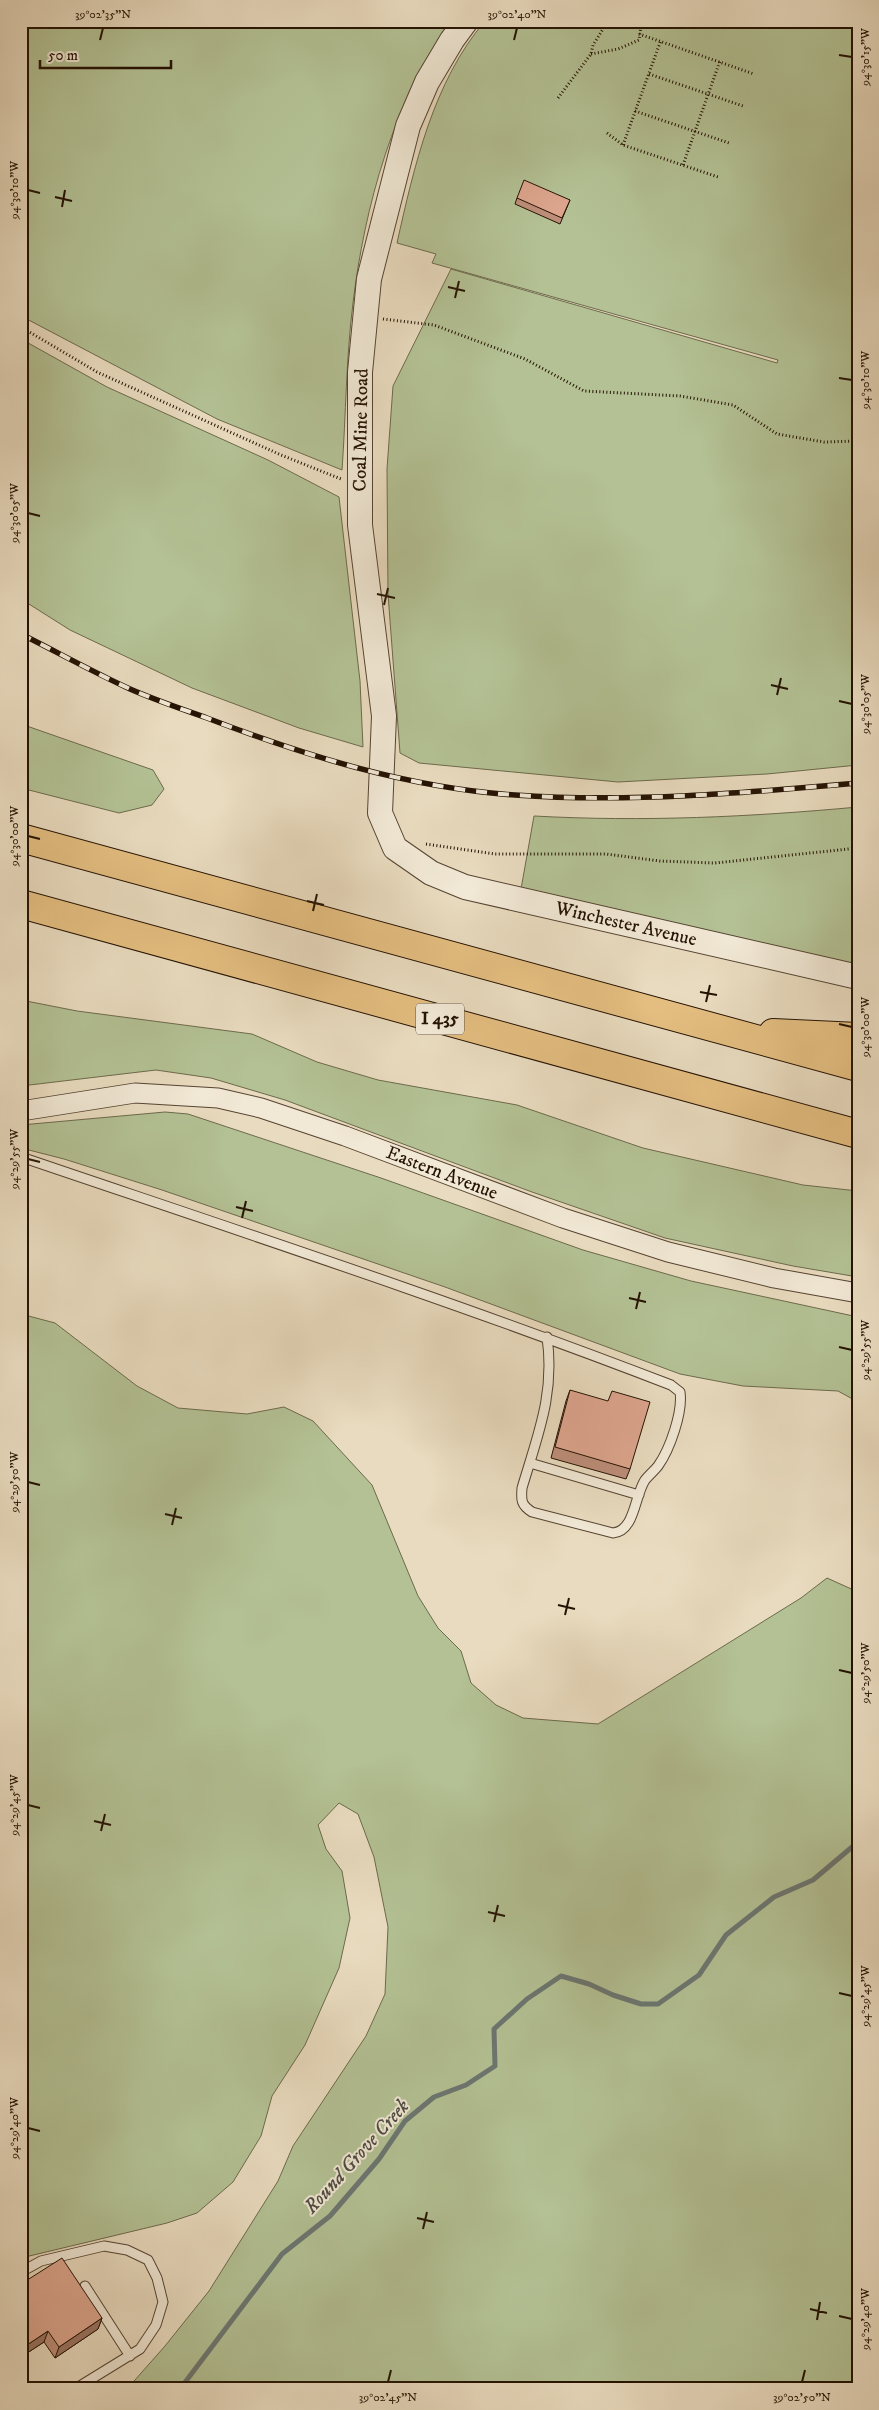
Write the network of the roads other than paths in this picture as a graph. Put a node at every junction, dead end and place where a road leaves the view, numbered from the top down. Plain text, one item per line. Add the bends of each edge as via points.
1 (466, 21) edge
2 (21, 838) edge
3 (397, 848) joint
4 (21, 904) edge
5 (858, 977) edge
6 (721, 1030) junction
7 (858, 1037) edge
8 (858, 1067) edge
9 (21, 1111) edge
10 (858, 1134) edge
11 (21, 1157) edge
12 (858, 1293) edge
13 (547, 1337) junction
14 (530, 1463) junction
15 (639, 1495) junction
16 (21, 2272) edge
17 (85, 2286) dead end
18 (130, 2356) junction
19 (75, 2389) edge

1 - 3 street, Coal Mine Road via 427,82 408,126 369,279 360,372 360,525 384,716 380,813
2 - 6 highway
3 - 5 street, Winchester Avenue via 431,873 464,887
4 - 10 highway, I 435
6 - 7 highway
6 - 8 highway
9 - 12 street, Eastern Avenue via 135,1093 218,1098 261,1108 346,1136 563,1218 668,1252 774,1278
11 - 13 lane
13 - 14 lane via 549,1388
13 - 15 lane via 670,1385 680,1392 682,1402 678,1418 664,1454
14 - 15 lane
14 - 15 lane via 521,1501 532,1512 613,1533 621,1532 628,1526
16 - 18 lane via 42,2261 104,2246 127,2250 148,2260 163,2302 156,2325 140,2349
17 - 18 lane
18 - 19 lane

